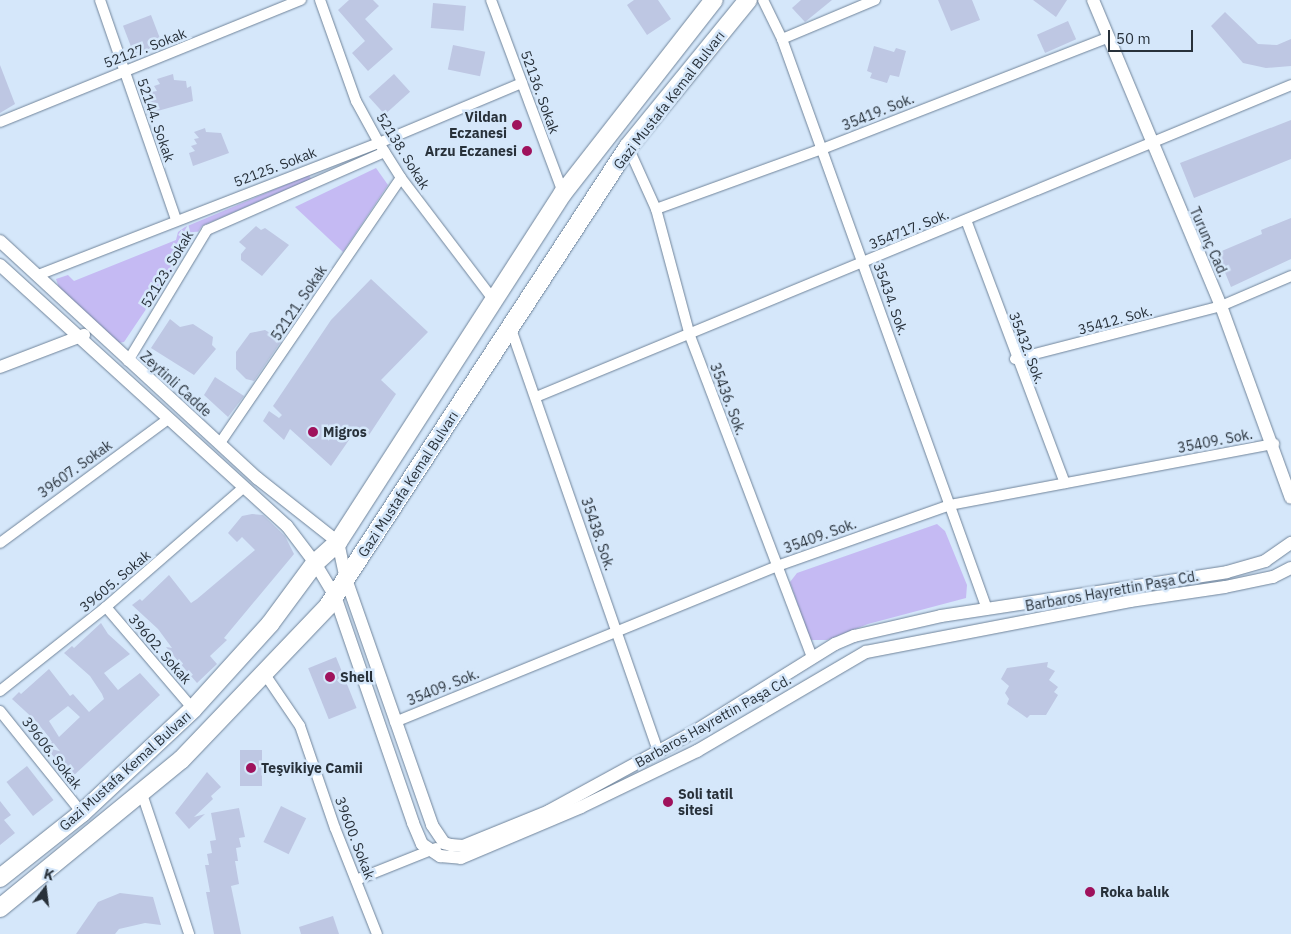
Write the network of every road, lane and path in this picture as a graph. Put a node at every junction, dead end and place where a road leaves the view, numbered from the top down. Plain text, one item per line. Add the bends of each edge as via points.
1 (100, 0) edge
2 (301, 0) edge
3 (320, 0) edge
4 (491, 0) edge
5 (714, 0) edge
6 (748, 0) edge
7 (763, 0) edge
8 (875, 0) edge
9 (1093, 0) edge
10 (1108, 37) junction
11 (782, 39) junction
12 (124, 70) junction
13 (522, 84) junction
14 (1291, 85) edge
15 (0, 122) edge
16 (1152, 143) junction
17 (382, 147) junction
18 (628, 147) junction
19 (822, 149) junction
20 (401, 178) junction
21 (563, 193) junction
22 (656, 208) junction
23 (176, 220) junction
24 (966, 220) junction
25 (0, 241) edge
26 (863, 263) junction
27 (0, 265) edge
28 (38, 275) junction
29 (1291, 276) edge
30 (493, 299) junction
31 (1221, 306) junction
32 (510, 326) junction
33 (95, 330) junction
34 (690, 336) junction
35 (78, 337) junction
36 (1015, 359) junction
37 (128, 361) junction
38 (0, 367) edge
39 (536, 397) junction
40 (168, 419) junction
41 (220, 444) junction
42 (1274, 444) junction
43 (1065, 483) junction
44 (244, 487) junction
45 (1291, 498) edge
46 (950, 505) junction
47 (2, 537) edge
48 (338, 542) junction
49 (1291, 544) edge
50 (1291, 558) edge
51 (316, 563) junction
52 (777, 566) junction
53 (1291, 568) edge
54 (346, 579) junction
55 (335, 596) junction
56 (106, 607) junction
57 (987, 609) junction
58 (617, 632) junction
59 (812, 658) junction
60 (264, 673) junction
61 (0, 691) edge
62 (193, 709) junction
63 (0, 710) edge
64 (395, 722) junction
65 (658, 751) junction
66 (142, 794) junction
67 (82, 813) junction
68 (444, 843) junction
69 (431, 851) junction
70 (0, 878) edge
71 (356, 880) junction
72 (0, 908) edge
73 (188, 934) edge
74 (378, 934) edge

1 - 12 street, 52144. Sokak
2 - 12 street, 52127. Sokak
3 - 17 street, 52138. Sokak via 356,101
4 - 13 street, 52136. Sokak
5 - 21 highway, Gazi Mustafa Kemal Bulvarı
6 - 18 highway, Gazi Mustafa Kemal Bulvarı
7 - 11 street, 35434. Sok.
8 - 11 street
9 - 10 street, Turunç Cad.
10 - 16 street, Turunç Cad.
10 - 19 street, 35419. Sok.
11 - 19 street, 35434. Sok.
12 - 15 street, 52127. Sokak
12 - 23 street, 52144. Sokak
13 - 17 street, 52125. Sokak
13 - 21 street, 52136. Sokak
14 - 16 street, 354717. Sok.
16 - 24 street, 354717. Sok.
16 - 31 street, Turunç Cad.
17 - 20 street, 52138. Sokak
17 - 23 street, 52125. Sokak
17 - 37 street, 52123. Sokak via 207,230
18 - 22 street, 35436. Sok.
18 - 32 highway, Gazi Mustafa Kemal Bulvarı
19 - 22 street, 35419. Sok.
19 - 26 street, 35434. Sok.
20 - 30 street, 52138. Sokak
20 - 41 street, 52121. Sokak
21 - 30 highway, Gazi Mustafa Kemal Bulvarı
22 - 34 street, 35436. Sok.
23 - 28 street, 52125. Sokak
24 - 26 street, 354717. Sok.
24 - 36 street, 35432. Sok.
25 - 28 street, Zeytinli Cadde
26 - 34 street, 354717. Sok.
26 - 46 street, 35434. Sok.
27 - 35 street
28 - 33 street, Zeytinli Cadde
29 - 31 street, 35412. Sok.
30 - 48 highway, Gazi Mustafa Kemal Bulvarı
31 - 36 street, 35412. Sok.
31 - 42 street, Turunç Cad.
32 - 39 street, 35438. Sok.
32 - 54 highway, Gazi Mustafa Kemal Bulvarı
33 - 35 street
33 - 37 street, Zeytinli Cadde
34 - 39 street, 354717. Sok.
34 - 52 street, 35436. Sok.
35 - 38 street
35 - 40 street
36 - 43 street, 35432. Sok.
37 - 41 street, Zeytinli Cadde
39 - 58 street, 35438. Sok.
40 - 44 street
40 - 47 street, 39607. Sokak
41 - 48 street, Zeytinli Cadde
42 - 43 street, 35409. Sok.
42 - 45 street, Turunç Cad.
43 - 46 street, 35409. Sok.
44 - 51 street via 287,526
44 - 56 street, 39605. Sokak
46 - 52 street, 35409. Sok.
46 - 57 street, 35434. Sok.
48 - 51 highway, Gazi Mustafa Kemal Bulvarı
48 - 54 street
49 - 50 street
49 - 57 street via 1265,561 1227,572
51 - 55 street
51 - 62 highway, Gazi Mustafa Kemal Bulvarı via 270,624
52 - 58 street, 35409. Sok.
52 - 59 street, 35436. Sok.
53 - 69 street, Barbaros Hayrettin Paşa Cd. via 1273,577 1225,587 1130,601 866,652 697,750 543,825 461,858
54 - 55 highway, Gazi Mustafa Kemal Bulvarı
54 - 64 street
55 - 60 highway, Gazi Mustafa Kemal Bulvarı
55 - 69 street via 413,822 422,844
56 - 61 street, 39605. Sokak
56 - 62 street, 39602. Sokak
57 - 59 street via 854,636
58 - 64 street, 35409. Sok.
58 - 65 street, 35438. Sok.
59 - 65 street
60 - 66 highway, Gazi Mustafa Kemal Bulvarı via 181,760
60 - 71 street, 39600. Sokak via 300,726
62 - 67 highway, Gazi Mustafa Kemal Bulvarı
63 - 67 street, 39606. Sokak
64 - 68 street via 432,825
65 - 68 street via 549,810 463,846
66 - 72 highway, Gazi Mustafa Kemal Bulvarı
66 - 73 street
67 - 70 highway, Gazi Mustafa Kemal Bulvarı
68 - 69 street
69 - 71 street
71 - 74 street, 39600. Sokak

